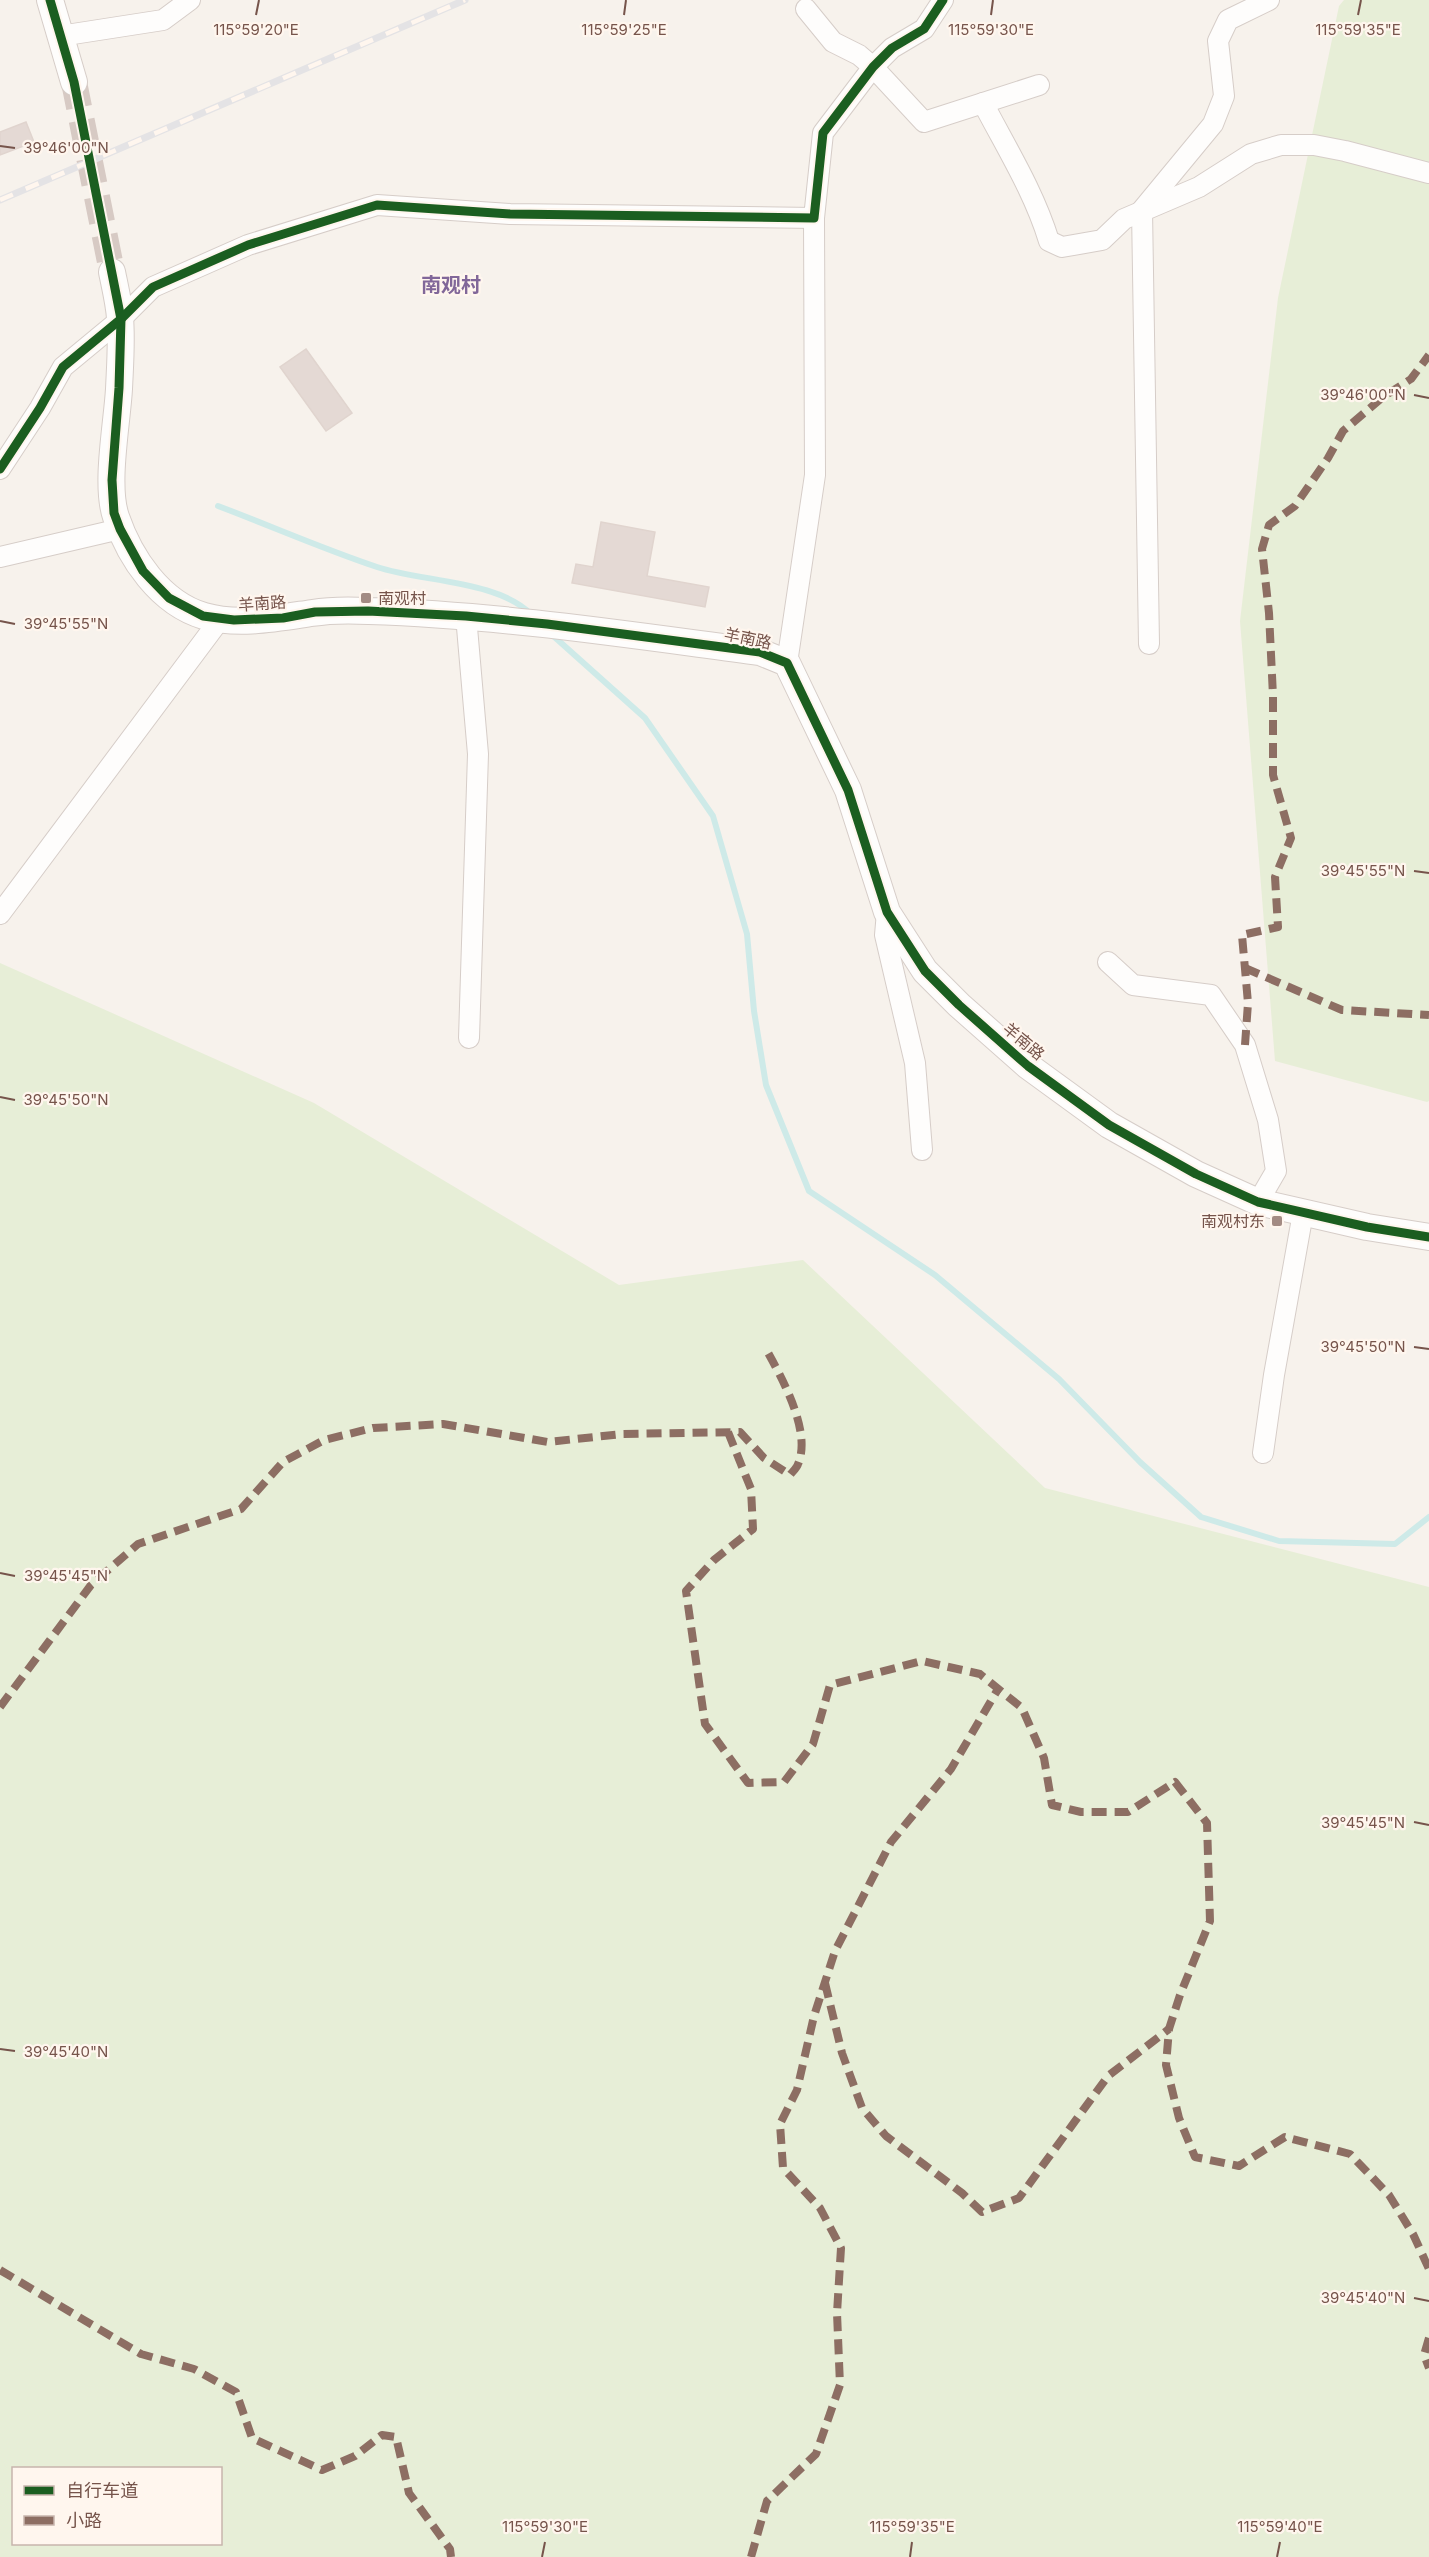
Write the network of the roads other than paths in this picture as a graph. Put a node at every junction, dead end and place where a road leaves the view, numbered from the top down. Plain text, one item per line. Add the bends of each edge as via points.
1 (50, 0) edge
2 (190, 0) edge
3 (944, 0) edge
4 (1269, 0) edge
5 (806, 9) dead end
6 (60, 36) junction
7 (873, 67) junction
8 (74, 82) tunnel mouth
9 (1039, 85) dead end
10 (983, 103) junction
11 (1429, 173) edge
12 (1142, 210) junction
13 (814, 218) junction
14 (112, 272) tunnel mouth
15 (120, 319) junction
16 (0, 469) edge
17 (120, 529) junction
18 (0, 557) edge
19 (466, 616) junction
20 (220, 618) junction
21 (1149, 644) dead end
22 (787, 663) junction
23 (887, 912) junction
24 (0, 914) edge
25 (1108, 962) dead end
26 (469, 1038) dead end
27 (922, 1150) dead end
28 (1258, 1202) junction
29 (1303, 1213) junction
30 (1429, 1237) edge
31 (1263, 1453) dead end

1 - 6 street
2 - 6 street via 163,20
3 - 7 street via 924,29 892,48
4 - 12 street via 1228,20 1218,41 1224,96 1213,124
5 - 7 street via 833,42 860,55
6 - 8 street
7 - 10 street via 924,122
7 - 13 street via 823,133
9 - 10 street
10 - 12 street via 1027,183 1049,241 1062,247 1102,240 1124,219
11 - 12 street via 1314,145 1281,145 1251,154 1199,187
12 - 21 street
13 - 15 street via 510,214 377,205 248,245 153,287
13 - 22 street via 815,475
14 - 15 street, 羊南路
15 - 16 street via 63,367
15 - 17 street, 羊南路 via 112,480 114,513
17 - 18 street
17 - 20 street, 羊南路 via 143,571 169,598 203,616
19 - 20 street, 羊南路 via 368,611 234,621
19 - 22 street, 羊南路 via 760,652
19 - 26 street via 478,754
20 - 24 street
22 - 23 street, 羊南路 via 848,790
23 - 27 street via 885,935 915,1063
23 - 28 street, 羊南路 via 925,971 1028,1066 1109,1125 1196,1174
25 - 28 street via 1132,985 1211,995 1245,1045 1268,1120 1276,1171
28 - 29 street, 羊南路
29 - 30 street, 羊南路
29 - 31 street

